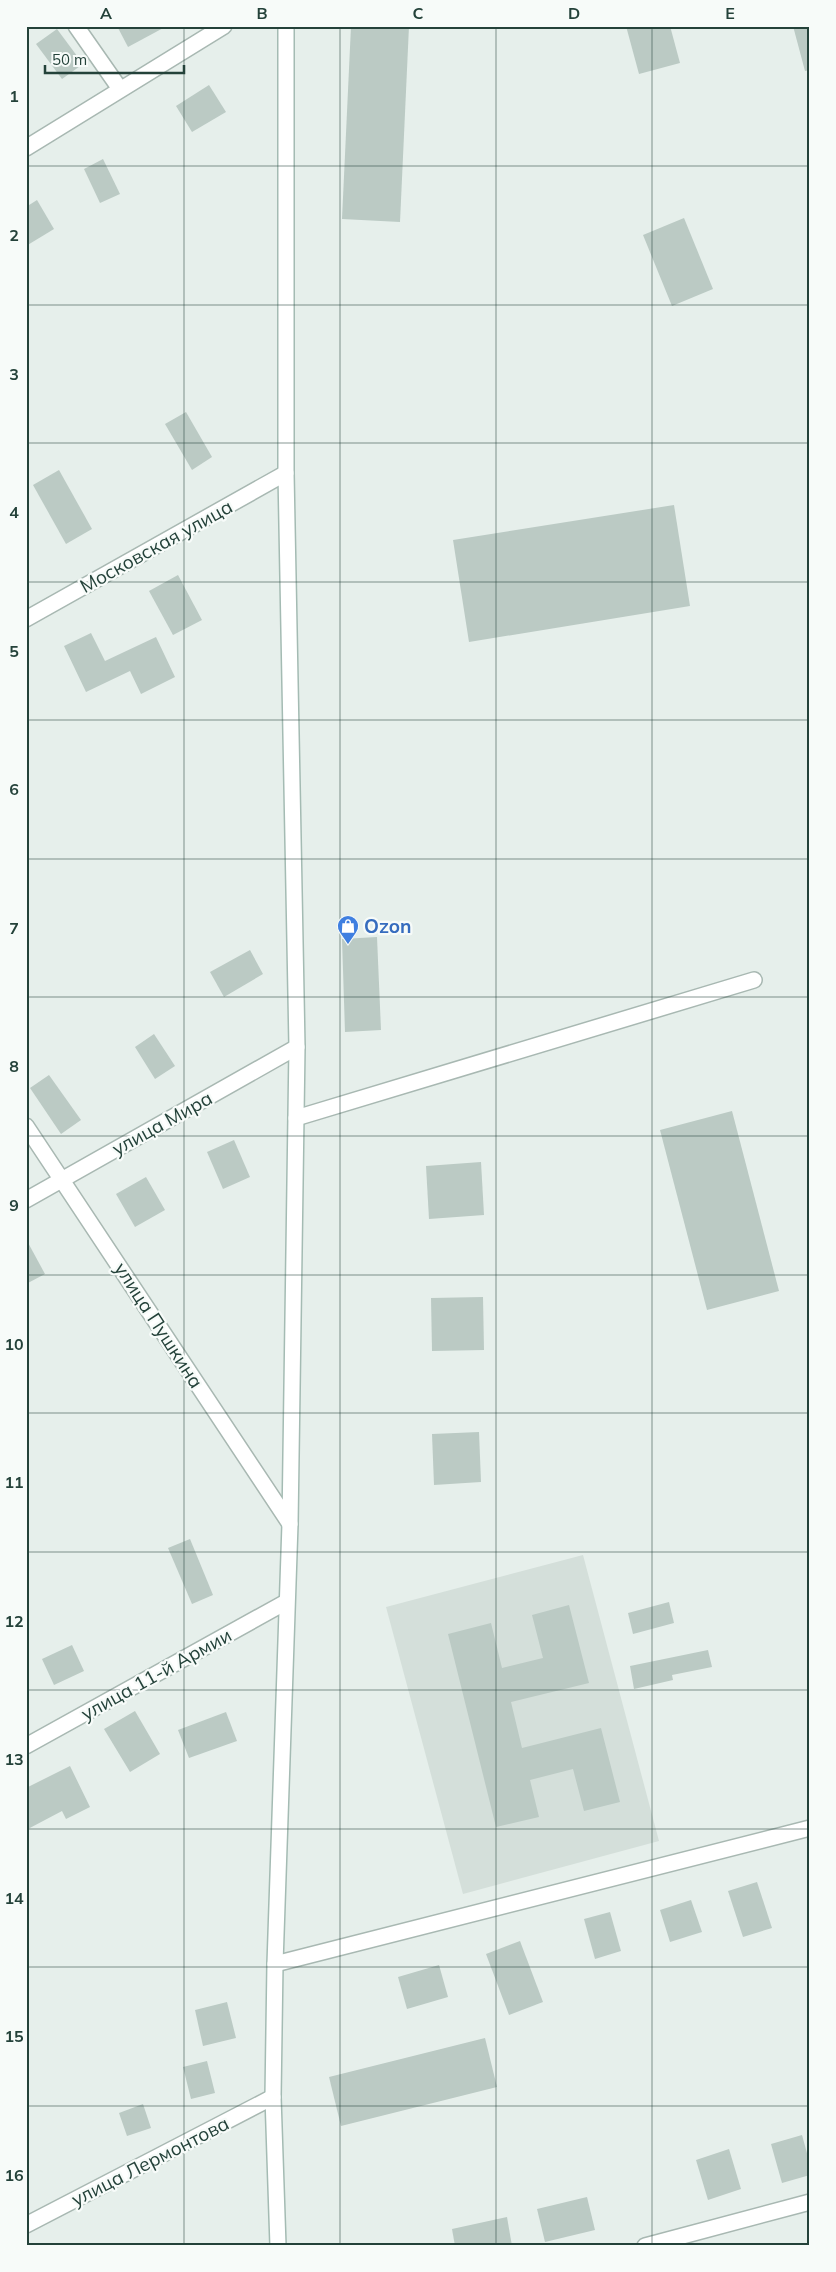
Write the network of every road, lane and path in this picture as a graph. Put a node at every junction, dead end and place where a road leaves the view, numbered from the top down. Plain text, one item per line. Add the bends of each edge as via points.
1 (76, 26) edge
2 (224, 26) edge
3 (286, 26) edge
4 (120, 89) junction
5 (26, 148) edge
6 (286, 473) junction
7 (26, 620) edge
8 (754, 980) dead end
9 (297, 1047) junction
10 (296, 1118) junction
11 (26, 1126) edge
12 (62, 1179) junction
13 (26, 1200) edge
14 (290, 1524) junction
15 (286, 1602) junction
16 (26, 1746) edge
17 (810, 1828) edge
18 (275, 1964) junction
19 (273, 2097) junction
20 (810, 2202) edge
21 (26, 2225) edge
22 (278, 2246) edge
23 (645, 2246) edge

1 - 4 street
2 - 4 street
3 - 6 street
4 - 5 street
6 - 7 street, Московская улица
6 - 9 street
8 - 10 street
9 - 10 street
9 - 12 street, улица Мира
10 - 14 street
11 - 12 street, улица Пушкина
12 - 13 street, улица Мира
12 - 14 street, улица Пушкина
14 - 15 street
15 - 16 street, улица 11-й Армии
15 - 18 street
17 - 18 street
18 - 19 street
19 - 21 street, улица Лермонтова
19 - 22 street
20 - 23 street

